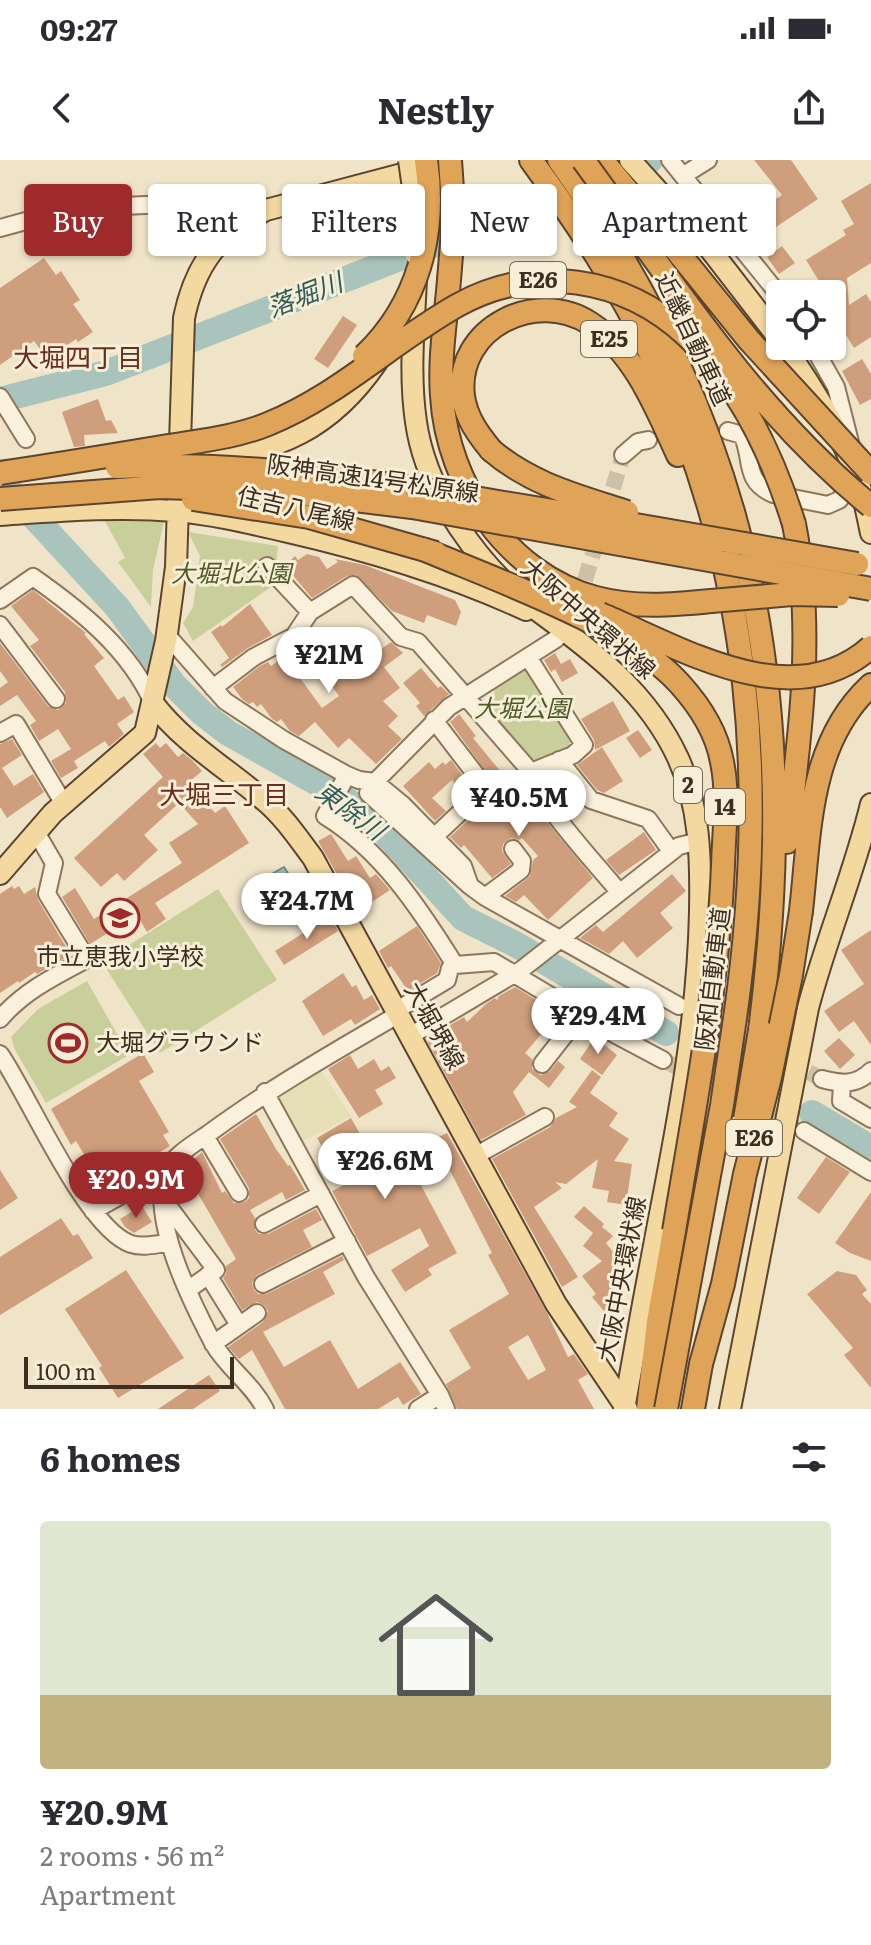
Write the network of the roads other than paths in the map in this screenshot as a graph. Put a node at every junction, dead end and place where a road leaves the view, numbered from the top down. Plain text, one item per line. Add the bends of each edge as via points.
1 (409, 160) edge
2 (426, 160) edge
3 (451, 160) edge
4 (531, 160) edge
5 (559, 160) edge
6 (583, 160) edge
7 (602, 160) edge
8 (630, 160) edge
9 (708, 160) edge
10 (676, 167) edge
11 (573, 189) edge
12 (148, 205) edge
13 (573, 205) edge
14 (266, 210) edge
15 (0, 228) edge
16 (210, 256) edge
17 (605, 256) edge
18 (416, 259) junction
19 (767, 280) edge
20 (766, 321) edge
21 (793, 360) edge
22 (821, 360) edge
23 (0, 397) edge
24 (302, 409) junction
25 (728, 431) dead end
26 (26, 439) dead end
27 (648, 440) dead end
28 (623, 455) tunnel mouth
29 (178, 458) junction
30 (871, 461) edge
31 (5, 468) edge
32 (867, 477) edge
33 (81, 492) junction
34 (0, 499) edge
35 (871, 506) edge
36 (177, 511) junction
37 (0, 515) edge
38 (871, 533) edge
39 (423, 549) junction
40 (732, 559) junction
41 (864, 565) edge
42 (267, 566) dead end
43 (871, 589) edge
44 (871, 598) edge
45 (0, 600) edge
46 (310, 612) junction
47 (0, 625) edge
48 (569, 625) junction
49 (166, 638) junction
50 (871, 647) edge
51 (528, 657) junction
52 (871, 685) edge
53 (213, 688) junction
54 (466, 696) junction
55 (154, 698) junction
56 (56, 699) dead end
57 (434, 720) junction
58 (0, 733) edge
59 (559, 760) junction
60 (531, 772) junction
61 (347, 775) junction
62 (371, 788) junction
63 (64, 804) junction
64 (871, 804) edge
65 (36, 832) junction
66 (867, 834) edge
67 (434, 837) junction
68 (699, 841) junction
69 (513, 849) dead end
70 (671, 851) junction
71 (0, 874) edge
72 (470, 886) junction
73 (619, 892) junction
74 (485, 897) junction
75 (558, 940) junction
76 (770, 954) junction
77 (455, 965) junction
78 (519, 972) junction
79 (679, 1006) dead end
80 (398, 1012) junction
81 (581, 1014) junction
82 (0, 1019) edge
83 (410, 1036) junction
84 (2, 1060) edge
85 (663, 1060) tunnel mouth
86 (542, 1064) dead end
87 (871, 1071) edge
88 (822, 1079) tunnel mouth
89 (842, 1084) junction
90 (265, 1092) junction
91 (545, 1117) dead end
92 (871, 1119) edge
93 (804, 1131) tunnel mouth
94 (205, 1136) junction
95 (475, 1156) junction
96 (168, 1169) junction
97 (871, 1172) edge
98 (239, 1193) dead end
99 (321, 1194) junction
100 (163, 1199) junction
101 (93, 1211) junction
102 (264, 1224) dead end
103 (347, 1241) junction
104 (168, 1243) junction
105 (208, 1275) junction
106 (263, 1284) dead end
107 (189, 1289) junction
108 (257, 1313) dead end
109 (239, 1325) junction
110 (213, 1344) junction
111 (701, 1364) junction
112 (443, 1402) edge
113 (625, 1408) edge
114 (265, 1409) edge
115 (418, 1409) edge
116 (648, 1409) edge
117 (666, 1409) edge
118 (693, 1409) edge
119 (730, 1409) edge

1 - 18 main road, 大阪中央環状線 / 2, bridge
2 - 24 highway, E26, bridge via 427,236 409,297 370,351
3 - 14 main road
3 - 44 highway, bridge via 454,219 442,370 445,423 461,476 491,527 527,562 593,597 643,605 792,594
4 - 13 highway, 近畿自動車道 / E26
5 - 11 highway, 近畿自動車道 / E26
6 - 35 highway, bridge via 727,355 801,441
7 - 32 highway, bridge
8 - 20 main road
9 - 10 street
10 - 19 street
12 - 15 street via 55,213
16 - 29 main road via 198,272 184,318
17 - 40 highway, 近畿自動車道 / E26 via 666,387
18 - 29 main road, 住吉八尾線 via 389,346 330,414 280,444 252,453
18 - 48 main road, 大阪中央環状線 / 2 via 414,397 428,469 456,524 486,561 535,609
21 - 32 main road
22 - 32 street via 836,387
23 - 26 street
24 - 31 highway, E26, bridge via 221,438
24 - 76 highway, E26, bridge via 433,320 487,292 537,280 602,285 644,304 687,336 717,370 759,437 794,524 802,563 805,654 793,795
25 - 32 street via 742,435 753,477 773,494 828,505
27 - 28 street
29 - 31 main road, 住吉八尾線
29 - 36 main road
30 - 32 street
31 - 40 highway, 阪神高速14号松原線, bridge via 160,465 400,486
32 - 38 main road
33 - 34 highway, 阪神高速14号松原線 / 14, bridge
33 - 39 highway, 14, bridge via 277,510
33 - 40 highway, 阪神高速14号松原線 / 14, bridge via 222,487 333,496
36 - 37 main road, 住吉八尾線
36 - 48 main road, 住吉八尾線 via 264,526 384,557
36 - 49 main road
39 - 50 highway, 14, bridge via 748,673 815,676 845,666
39 - 116 highway, 14, bridge via 584,619 645,654 693,700 722,761 723,875 711,1000
40 - 41 highway, E25, bridge
40 - 41 highway, E25, bridge via 681,461 653,402 627,360 591,324 557,311 533,310 505,319 482,338 467,367 463,395 472,424 491,450 532,479 661,521 823,553
40 - 43 highway, bridge
40 - 76 highway, E26 via 762,640 773,753
40 - 117 highway, 阪和自動車道 / E26, bridge via 752,766 749,902 722,1105
42 - 46 street
45 - 55 street via 33,577 76,607
46 - 53 street via 294,636
46 - 54 street via 353,585 401,637 418,642
47 - 56 street
48 - 51 street
48 - 68 main road, 大阪中央環状線 / 2 via 659,723 693,799
49 - 53 street
49 - 55 main road
51 - 54 street
51 - 59 street via 584,745
52 - 111 highway, E26, bridge via 843,716 820,770 791,975
53 - 61 street via 246,717
54 - 57 street
54 - 60 street
55 - 63 main road via 141,739
55 - 80 main road, 大堀堺線 via 168,722 289,826 313,858
57 - 62 street
57 - 67 street via 486,788
58 - 63 street via 16,724
59 - 60 street
59 - 70 street via 591,800 648,819
60 - 73 street via 554,814
61 - 62 street
61 - 77 street via 325,816 346,829 415,901
62 - 67 street
62 - 72 street
63 - 65 main road
64 - 66 main road
65 - 71 main road
65 - 82 street via 54,863 47,894 87,959 34,988
66 - 119 main road via 808,1008
67 - 72 street via 463,866
68 - 70 street
68 - 113 main road, 大阪中央環状線 / 2 via 696,999
69 - 74 street via 522,861 521,870
70 - 73 street
72 - 74 street
73 - 75 street
74 - 75 street
75 - 78 street
75 - 79 street
76 - 111 highway, E26, bridge
77 - 78 street via 494,962
77 - 80 street via 447,980
78 - 81 street
78 - 83 street
80 - 83 main road, 大堀堺線
80 - 90 street
81 - 85 street
81 - 86 street
83 - 95 main road, 大堀堺線
84 - 101 street
87 - 89 street via 862,1080
88 - 89 street
89 - 92 street via 841,1101
90 - 94 street
90 - 99 street
91 - 95 street
93 - 97 street
94 - 96 street
94 - 98 street
95 - 113 main road, 大堀堺線 via 556,1304
96 - 100 street
96 - 101 street
99 - 102 street
99 - 103 street
100 - 104 street
100 - 105 street via 216,1270
101 - 104 street via 128,1244
103 - 106 street
103 - 112 street
104 - 107 street
105 - 107 street
105 - 109 street
107 - 110 street
108 - 109 street
109 - 110 street
110 - 114 street
111 - 118 highway, E26
112 - 115 street

